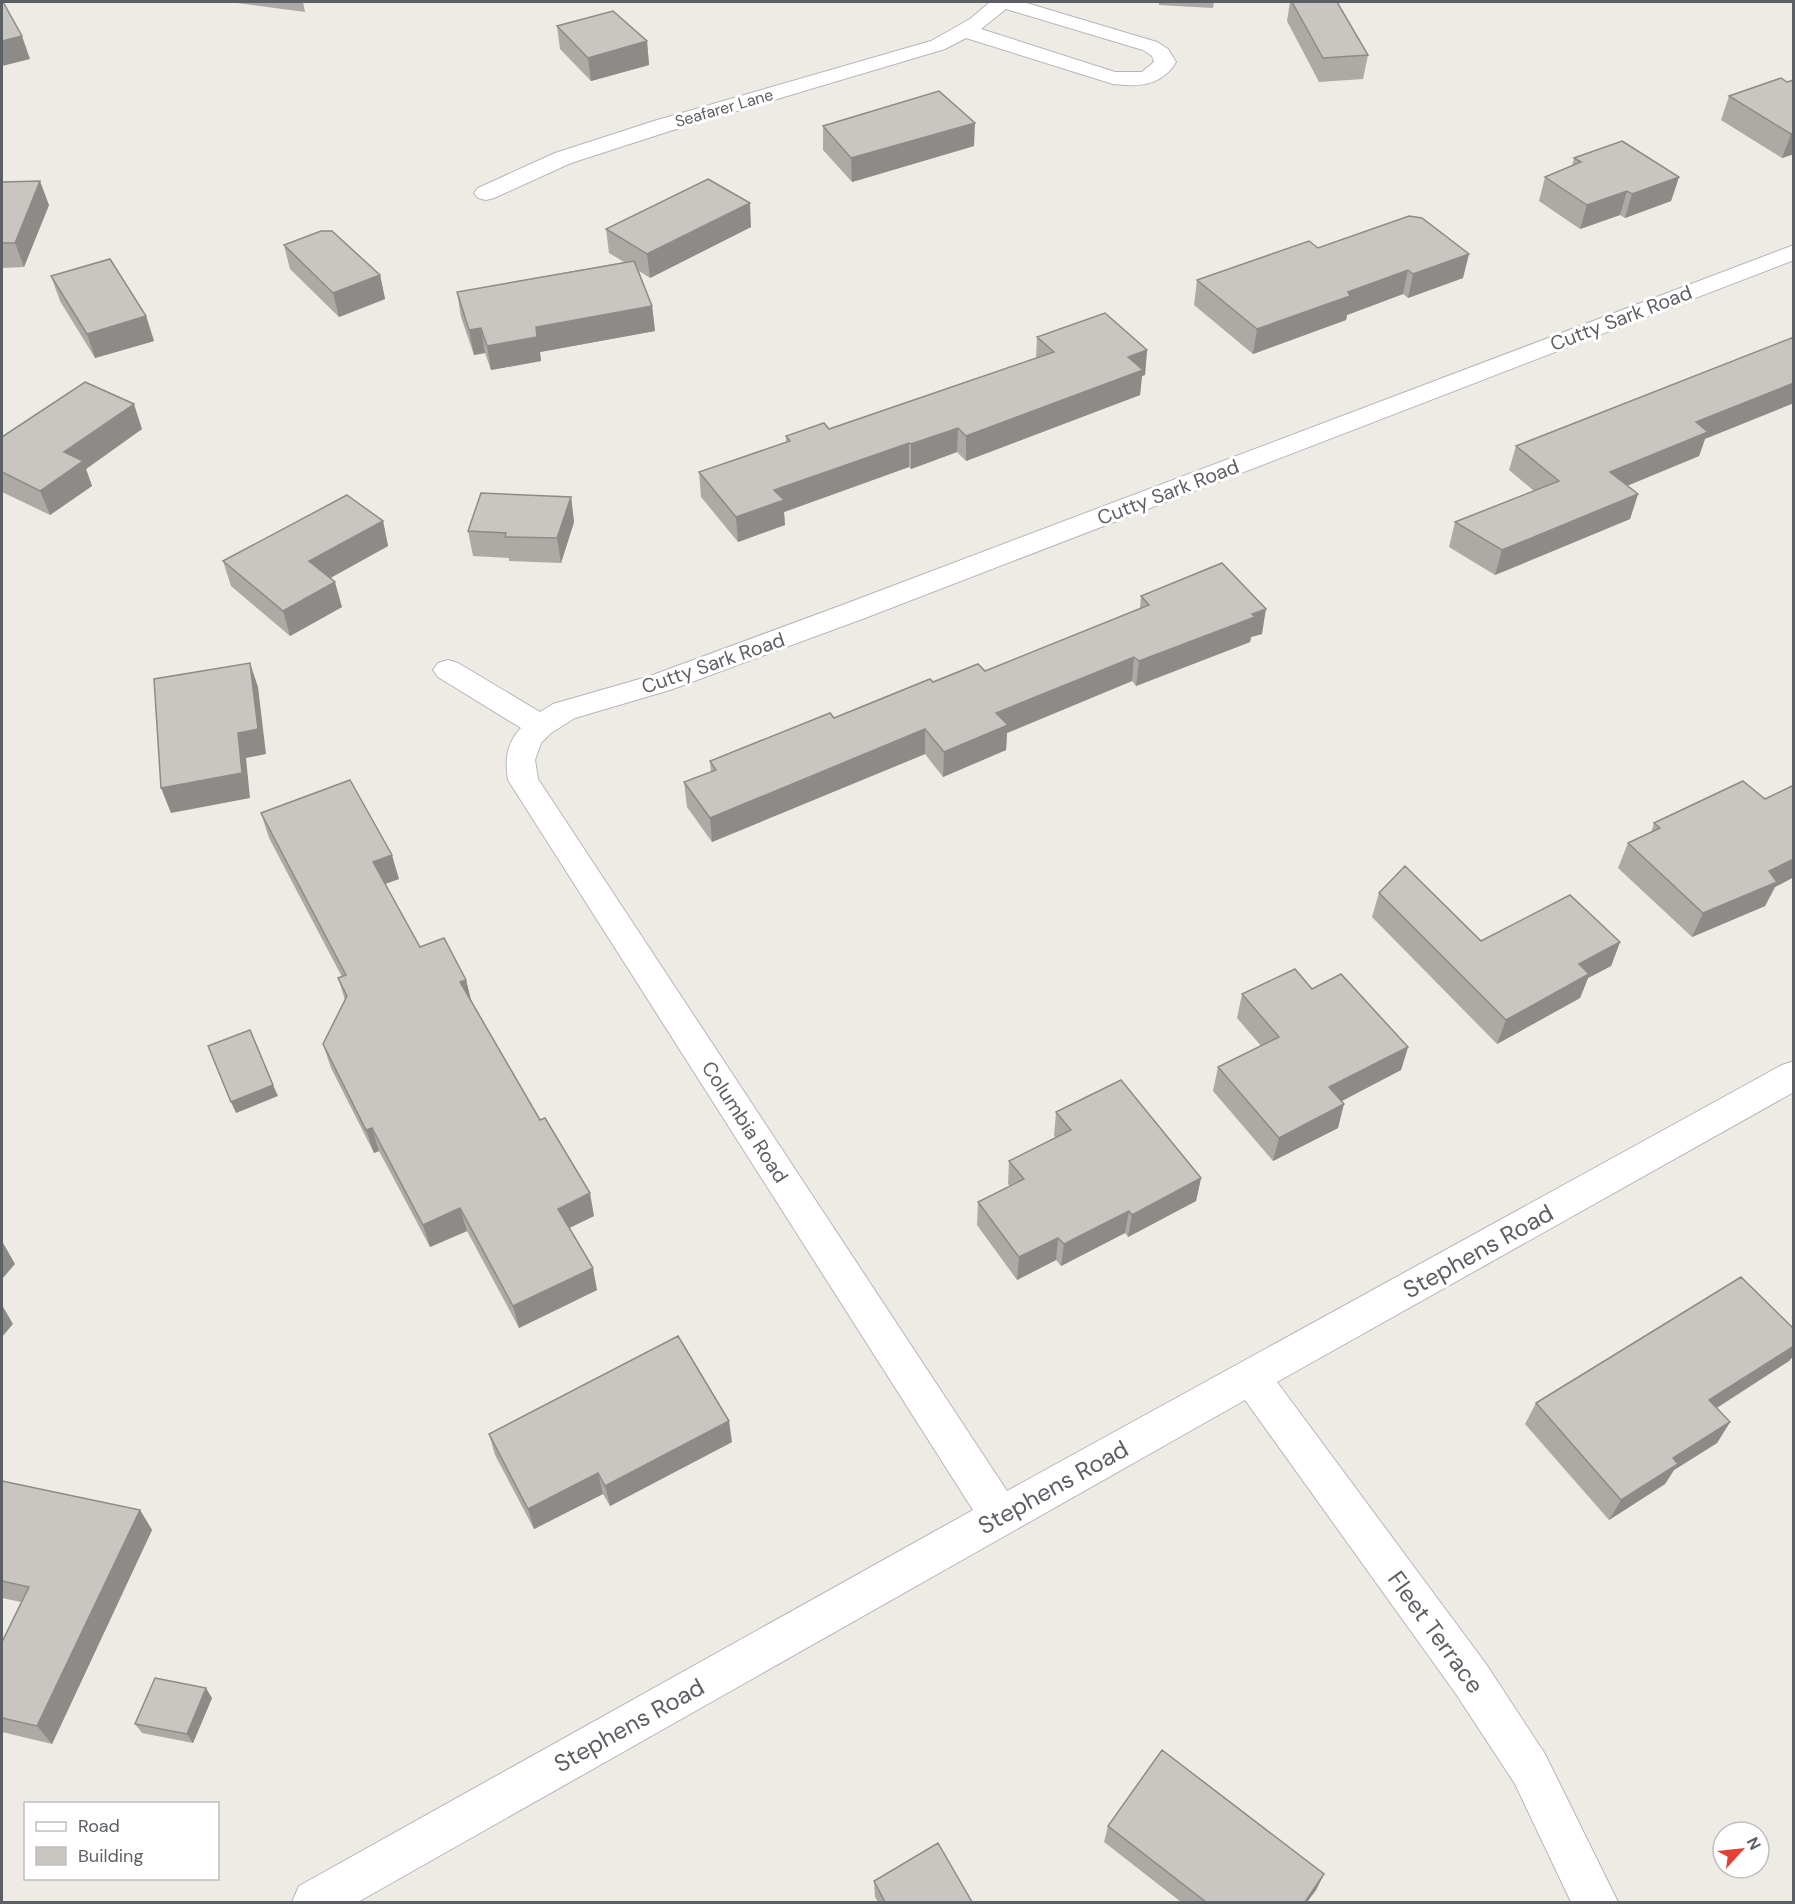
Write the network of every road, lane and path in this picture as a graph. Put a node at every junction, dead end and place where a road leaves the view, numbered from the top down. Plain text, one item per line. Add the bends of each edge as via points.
1 (1003, 2) edge
2 (965, 31) junction
3 (486, 193) dead end
4 (1794, 252) edge
5 (448, 670) dead end
6 (540, 726) junction
7 (1794, 1075) edge
8 (1251, 1378) junction
9 (1000, 1516) junction
10 (315, 1902) edge
11 (1595, 1902) edge

1 - 2 street, Seafarer Lane
1 - 2 street, Seafarer Lane via 1150,46 1161,53 1165,62 1153,75 1138,80 1113,78
2 - 3 street, Seafarer Lane via 938,45 563,158
4 - 6 street, Cutty Sark Road via 844,615 660,682 564,711
5 - 6 street
6 - 9 street, Columbia Road via 528,739 520,760 523,780
7 - 8 street, Stephens Road
8 - 9 street, Stephens Road
8 - 11 street, Fleet Terrace via 1478,1689 1530,1769
9 - 10 street, Stephens Road

